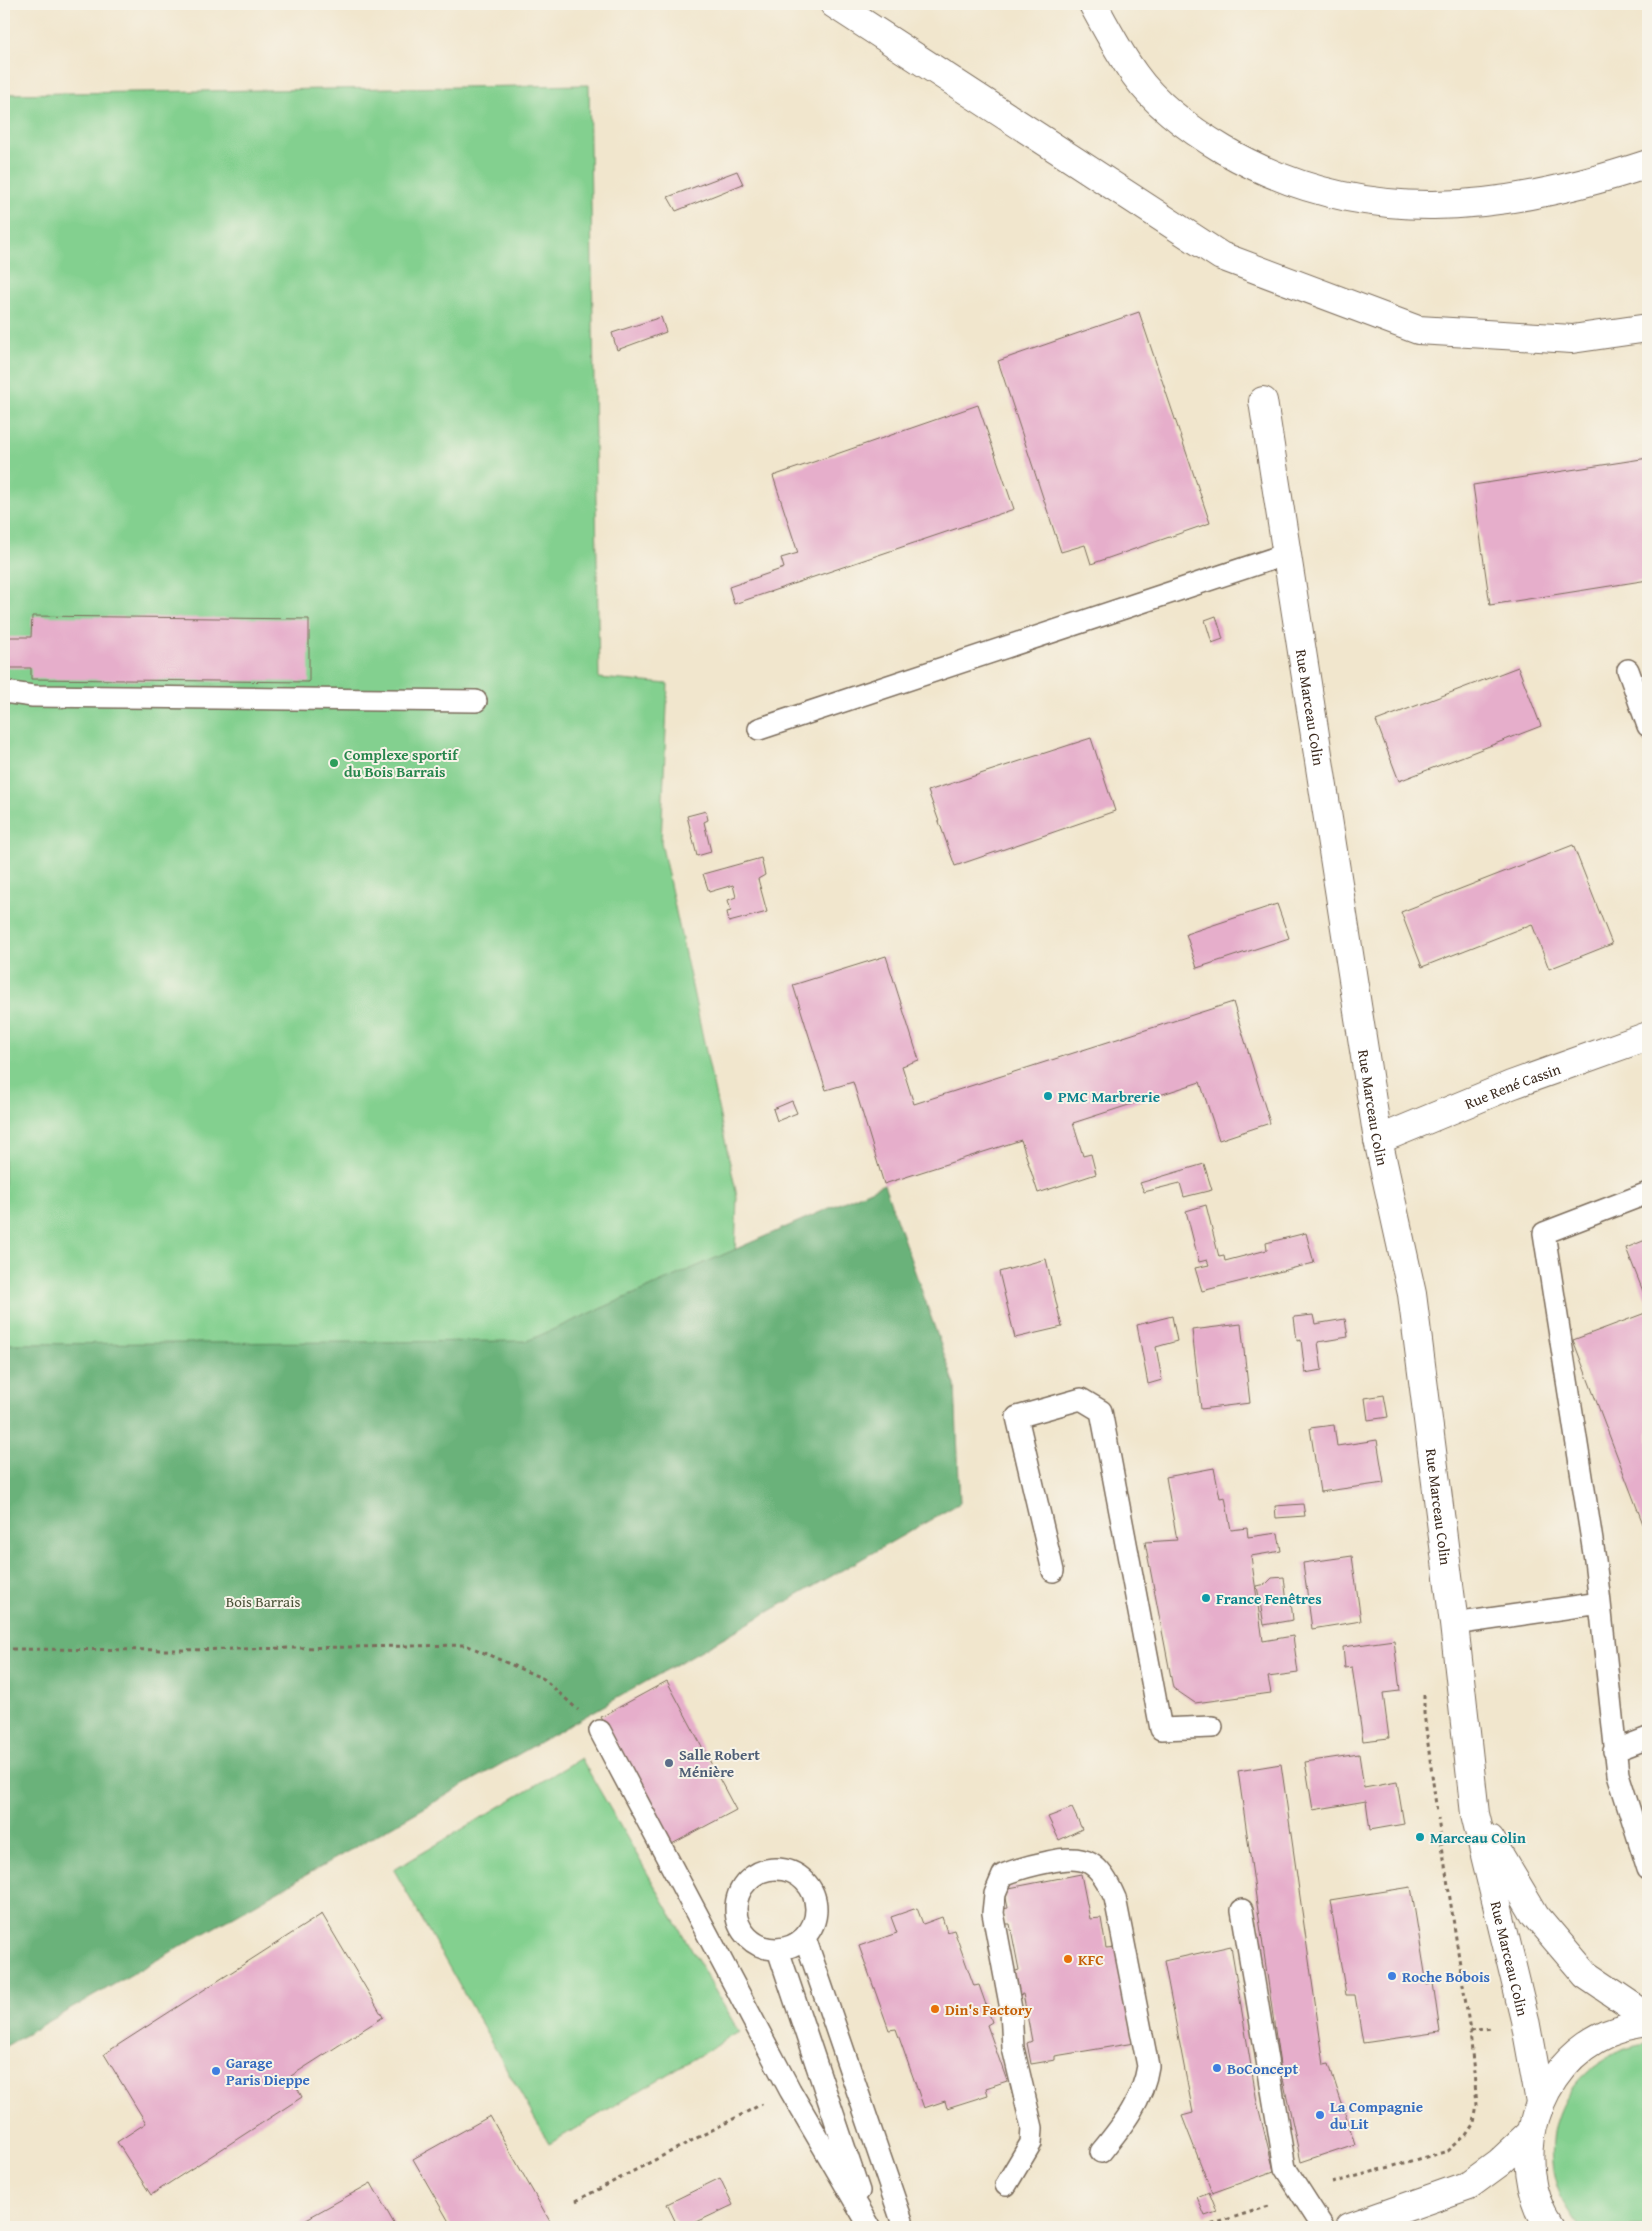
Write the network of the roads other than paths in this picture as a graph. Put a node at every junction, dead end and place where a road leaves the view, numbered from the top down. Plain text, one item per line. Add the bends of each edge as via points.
1 (834, 4) edge
2 (1093, 4) edge
3 (1648, 164) edge
4 (1648, 328) edge
5 (1263, 402) dead end
6 (1287, 554) junction
7 (1628, 670) dead end
8 (4, 692) edge
9 (476, 701) dead end
10 (1648, 726) edge
11 (759, 729) dead end
12 (1648, 1036) edge
13 (1378, 1140) junction
14 (1648, 1193) edge
15 (1053, 1571) dead end
16 (1600, 1602) junction
17 (1454, 1624) junction
18 (1212, 1727) dead end
19 (600, 1731) road end
20 (1648, 1738) edge
21 (1614, 1751) junction
22 (1475, 1814) junction
23 (1648, 1869) edge
24 (1242, 1910) dead end
25 (805, 1938) junction
26 (778, 1950) junction
27 (1648, 2017) edge
28 (1648, 2023) edge
29 (1540, 2103) junction
30 (1531, 2133) junction
31 (1101, 2152) dead end
32 (1006, 2185) dead end
33 (870, 2227) edge
34 (904, 2227) edge
35 (1323, 2227) edge
36 (1350, 2227) edge
37 (1550, 2227) edge

1 - 4 main road via 1221,256 1418,330 1572,339
2 - 3 main road via 1136,77 1168,110 1203,138 1246,162 1313,189 1397,205 1501,201 1596,182
5 - 6 main road, Rue Marceau Colin
6 - 11 lane
6 - 13 main road, Rue Marceau Colin
7 - 10 lane
8 - 9 lane via 33,696
12 - 13 main road, Rue René Cassin via 1511,1085
13 - 17 main road, Rue Marceau Colin via 1412,1294
14 - 16 lane via 1544,1233
15 - 18 lane via 1017,1417 1081,1399 1101,1411 1161,1728
16 - 17 lane
16 - 21 lane
17 - 22 main road, Rue Marceau Colin
19 - 33 lane via 790,2090
20 - 21 lane
21 - 23 lane via 1618,1774
22 - 27 main road, Rue Marceau Colin via 1535,1915 1586,1975
22 - 29 main road, Rue Marceau Colin via 1525,2020
24 - 35 lane via 1285,2168
25 - 26 lane
25 - 26 lane via 817,1914 811,1888 791,1871 778,1868 759,1872 744,1884 738,1896 737,1922 743,1934 753,1942
25 - 34 lane
26 - 33 lane
28 - 29 main road via 1607,2033 1586,2046 1567,2062
29 - 30 main road
30 - 36 main road via 1469,2185
30 - 37 main road via 1528,2155 1530,2178 1536,2200
31 - 32 lane via 1138,2101 1148,2066 1115,1898 1095,1866 1069,1857 1003,1875 995,1894 993,1913 1012,2009 1013,2048 1032,2128 1031,2143

